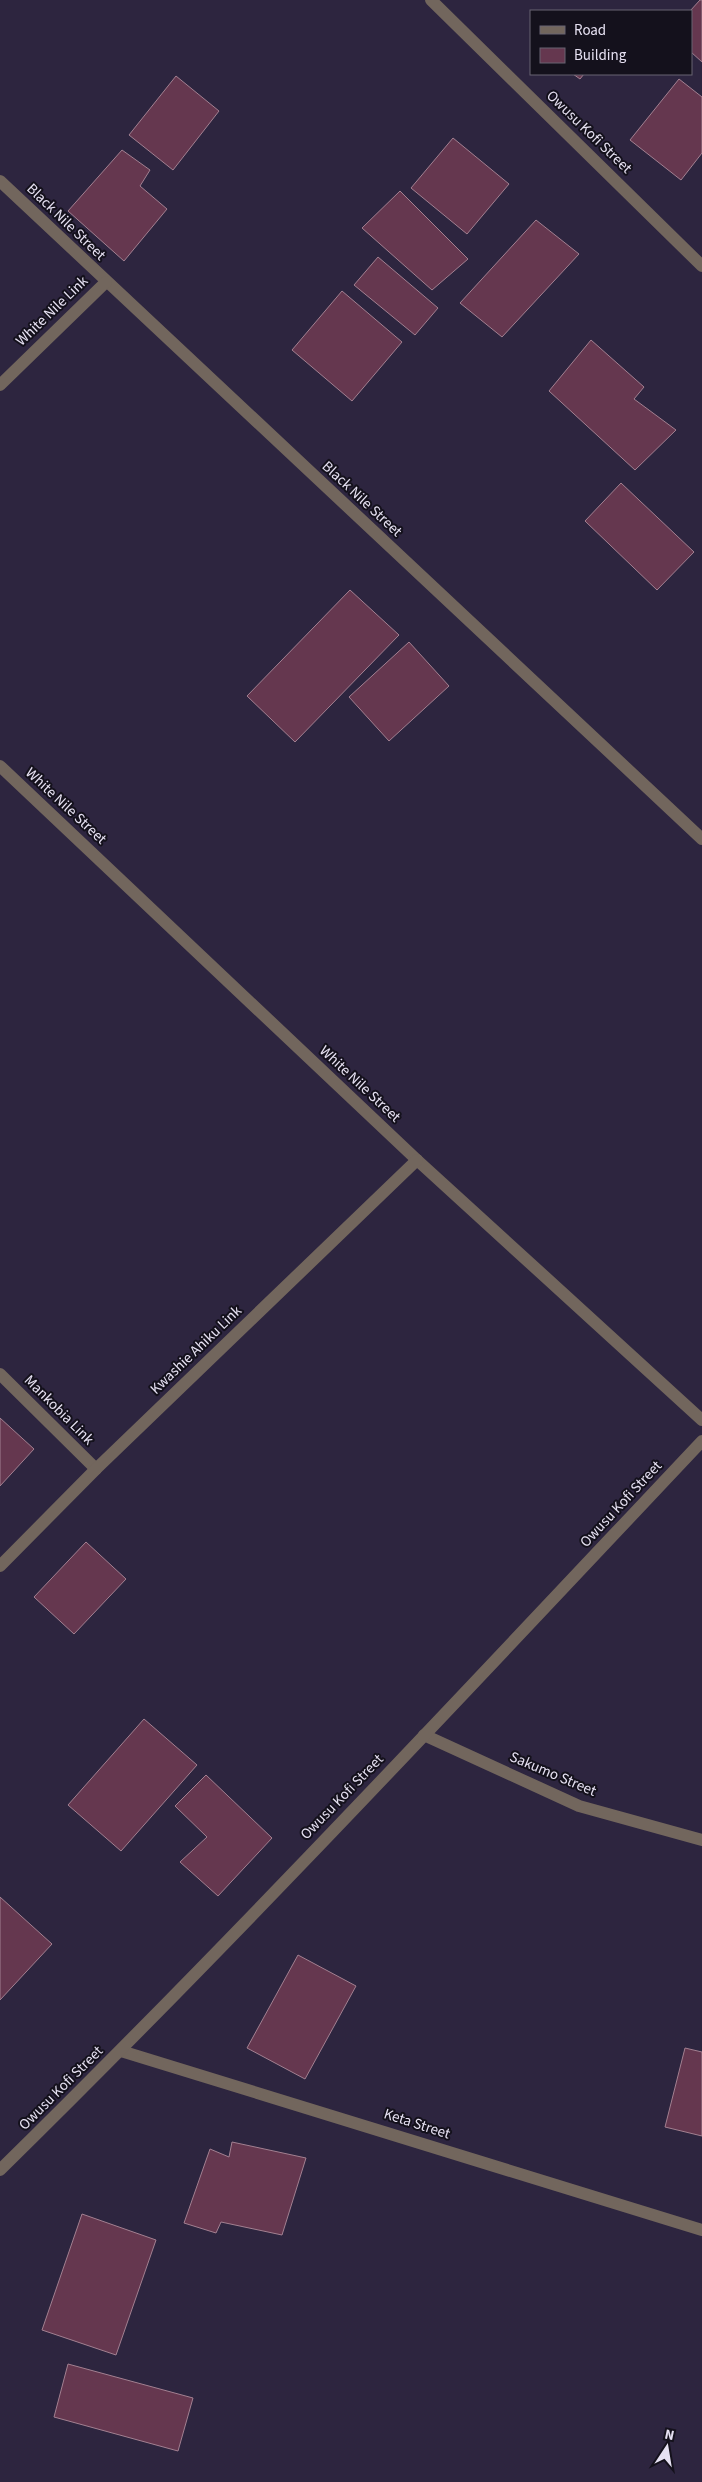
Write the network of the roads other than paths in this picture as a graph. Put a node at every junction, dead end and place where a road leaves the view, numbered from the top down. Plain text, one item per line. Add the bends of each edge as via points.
1 (432, 0) edge
2 (0, 181) edge
3 (702, 266) edge
4 (106, 282) junction
5 (0, 385) edge
6 (0, 766) edge
7 (702, 839) edge
8 (416, 1160) junction
9 (0, 1374) edge
10 (702, 1420) edge
11 (702, 1441) edge
12 (96, 1469) junction
13 (0, 1566) edge
14 (424, 1736) junction
15 (702, 1840) edge
16 (121, 2051) junction
17 (0, 2170) edge
18 (702, 2230) edge

1 - 3 street, Owusu Kofi Street
2 - 4 street, Black Nile Street
4 - 5 street, White Nile Link
4 - 7 street, Black Nile Street
6 - 8 street, White Nile Street
8 - 10 street, White Nile Street
8 - 12 street, Kwashie Ahiku Link
9 - 12 street, Mankobia Link
11 - 14 street, Owusu Kofi Street
12 - 13 street, Kwashie Ahiku Link
14 - 15 street, Sakumo Street via 579,1806
14 - 16 street, Owusu Kofi Street
16 - 17 street, Owusu Kofi Street
16 - 18 street, Keta Street

